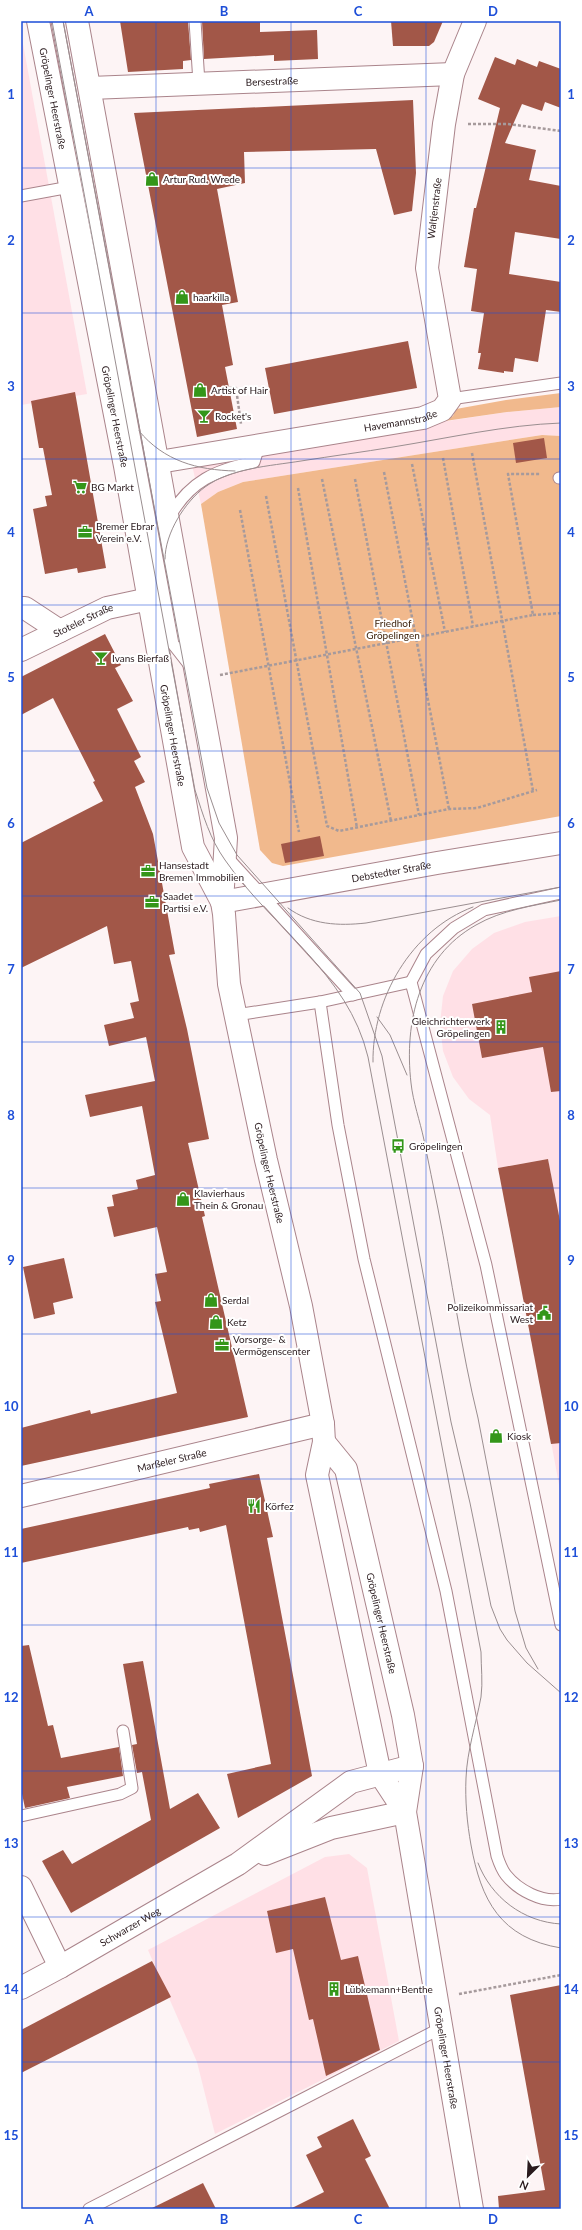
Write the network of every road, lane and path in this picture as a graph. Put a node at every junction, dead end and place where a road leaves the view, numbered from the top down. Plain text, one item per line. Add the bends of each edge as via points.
1 (38, 21) edge
2 (57, 21) edge
3 (78, 21) edge
4 (195, 21) edge
5 (475, 21) edge
6 (453, 74) junction
7 (199, 83) junction
8 (90, 88) junction
9 (444, 124) junction
10 (561, 131) edge
11 (70, 187) junction
12 (21, 196) edge
13 (561, 383) edge
14 (229, 388) dead end
15 (450, 400) junction
16 (252, 447) junction
17 (472, 453) dead end
18 (443, 458) dead end
19 (158, 462) junction
20 (412, 464) dead end
21 (384, 472) dead end
22 (560, 478) edge
23 (322, 479) dead end
24 (355, 479) dead end
25 (298, 488) dead end
26 (266, 496) dead end
27 (240, 510) dead end
28 (168, 519) junction
29 (149, 600) junction
30 (21, 608) edge
31 (561, 613) edge
32 (533, 615) junction
33 (502, 621) junction
34 (473, 626) junction
35 (60, 631) junction
36 (445, 632) junction
37 (416, 637) junction
38 (386, 643) junction
39 (356, 649) junction
40 (21, 650) edge
41 (327, 654) junction
42 (297, 660) junction
43 (268, 665) junction
44 (197, 674) junction
45 (221, 674) dead end
46 (537, 790) dead end
47 (533, 791) junction
48 (449, 809) junction
49 (419, 815) junction
50 (391, 821) junction
51 (357, 828) junction
52 (299, 832) dead end
53 (561, 843) edge
54 (225, 854) junction
55 (561, 893) edge
56 (262, 895) junction
57 (222, 902) junction
58 (411, 982) junction
59 (353, 995) junction
60 (320, 1002) junction
61 (236, 1014) junction
62 (324, 1433) junction
63 (21, 1496) edge
64 (561, 1625) edge
65 (123, 1732) dead end
66 (412, 1766) junction
67 (380, 1774) junction
68 (405, 1812) junction
69 (21, 1816) edge
70 (238, 1864) junction
71 (21, 1887) edge
72 (561, 1899) edge
73 (60, 1968) junction
74 (561, 1975) edge
75 (21, 1988) edge
76 (436, 1998) junction
77 (441, 2028) junction
78 (89, 2209) edge
79 (472, 2209) edge

1 - 11 main road, Gröpelinger Heerstraße
2 - 44 lane via 173,644
3 - 8 main road, Gröpelinger Heerstraße
4 - 7 lane
5 - 6 main road, Waltjenstraße
6 - 7 main road, Bersestraße
6 - 9 main road, Waltjenstraße
7 - 8 main road, Bersestraße
8 - 19 main road, Gröpelinger Heerstraße
9 - 10 path via 508,124
9 - 15 main road, Waltjenstraße via 427,268
11 - 12 lane
11 - 29 main road, Gröpelinger Heerstraße
13 - 15 lane
14 - 16 path via 236,388
15 - 16 main road, Havemannstraße via 442,410 423,418
16 - 19 main road, Havemannstraße
16 - 28 lane via 254,462 231,466 210,474 176,504
17 - 33 path
18 - 34 path
19 - 28 main road, Gröpelinger Heerstraße
20 - 36 path
21 - 37 path
22 - 32 path via 536,473 508,474
23 - 39 path
24 - 38 path
25 - 41 path
26 - 42 path
27 - 43 path
28 - 44 main road, Gröpelinger Heerstraße
29 - 35 main road, Stoteler Straße via 107,608
29 - 57 main road, Gröpelinger Heerstraße via 193,847
30 - 35 main road via 25,608
31 - 32 path
32 - 33 path
33 - 34 path
33 - 47 path
34 - 36 path
35 - 40 main road, Stoteler Straße
36 - 37 path
37 - 38 path
37 - 48 path
38 - 39 path
38 - 49 path
39 - 41 path
39 - 50 path
41 - 42 path
41 - 51 path
42 - 43 path
42 - 51 path via 327,826 339,831
43 - 45 path
43 - 52 path
44 - 54 main road, Gröpelinger Heerstraße via 226,838
46 - 47 path
47 - 48 path via 476,808
48 - 49 path
49 - 50 path
50 - 51 path
53 - 56 main road, Debstedter Straße
54 - 56 lane
54 - 57 main road, Gröpelinger Heerstraße
55 - 58 lane via 484,910 454,928 426,954
56 - 57 main road, Debstedter Straße
56 - 59 lane
57 - 61 main road, Gröpelinger Heerstraße via 230,984
58 - 59 lane
58 - 64 lane via 486,1265
59 - 60 lane
60 - 61 lane
60 - 72 lane via 338,1125 364,1259 441,1568 497,1856 505,1875 521,1888 539,1897
61 - 62 main road, Gröpelinger Heerstraße via 266,1160 301,1306
62 - 63 main road, Marßeler Straße
62 - 66 main road, Gröpelinger Heerstraße via 346,1469 403,1715
62 - 67 main road, Gröpelinger Heerstraße via 317,1475
65 - 69 lane via 132,1788 120,1794
66 - 67 main road, Schwarzer Weg
66 - 68 main road, Gröpelinger Heerstraße
67 - 68 main road, Gröpelinger Heerstraße
67 - 70 main road, Schwarzer Weg via 351,1782
68 - 70 main road, Schwarzer Weg via 332,1828
68 - 76 main road, Gröpelinger Heerstraße
70 - 73 main road, Schwarzer Weg
71 - 73 main road
73 - 75 main road, Schwarzer Weg
74 - 76 path
76 - 77 main road, Gröpelinger Heerstraße
77 - 78 lane
77 - 79 main road, Gröpelinger Heerstraße

